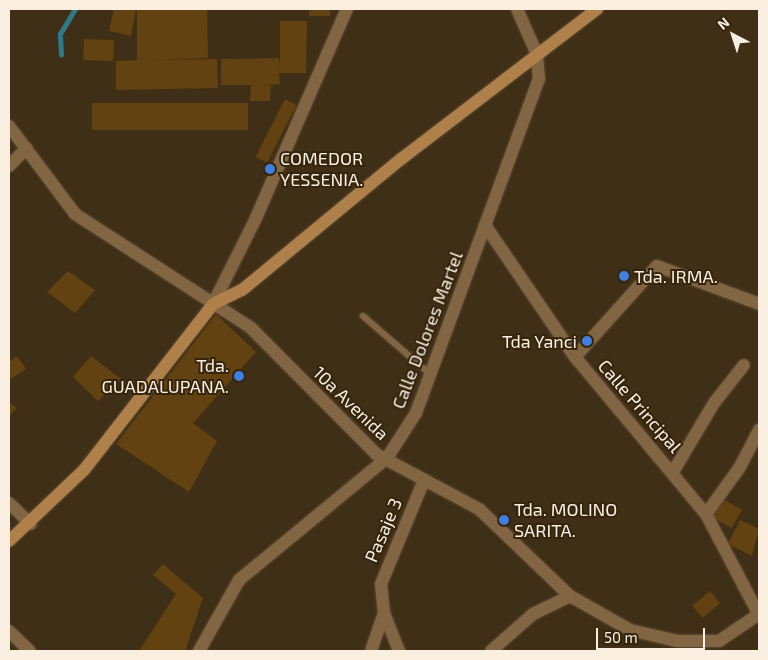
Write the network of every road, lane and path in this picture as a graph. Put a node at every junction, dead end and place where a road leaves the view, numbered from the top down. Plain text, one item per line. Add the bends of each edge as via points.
1 (347, 9) edge
2 (516, 9) edge
3 (597, 9) edge
4 (537, 54) junction
5 (9, 126) edge
6 (27, 148) junction
7 (9, 166) edge
8 (486, 225) junction
9 (213, 304) junction
10 (759, 304) edge
11 (363, 316) dead end
12 (575, 357) junction
13 (744, 365) dead end
14 (431, 375) junction
15 (759, 430) edge
16 (387, 458) junction
17 (673, 472) junction
18 (424, 480) junction
19 (9, 503) edge
20 (706, 514) junction
21 (31, 524) junction
22 (9, 541) edge
23 (570, 596) junction
24 (384, 613) junction
25 (759, 614) edge
26 (9, 631) edge
27 (30, 651) edge
28 (198, 651) edge
29 (371, 651) edge
30 (399, 651) edge
31 (491, 651) edge

1 - 9 street via 256,218
2 - 4 street, Calle Dolores Martel
3 - 4 main road
4 - 8 street, Calle Dolores Martel via 539,79
4 - 9 main road via 242,290
5 - 6 street, 10a Avenida
6 - 7 street
6 - 9 street, 10a Avenida via 75,214 185,281
8 - 12 street, Calle Principal
8 - 14 street, Calle Dolores Martel
9 - 16 street, 10a Avenida via 251,328 376,454
9 - 21 main road via 84,470
10 - 12 street via 657,266
11 - 14 lane
12 - 17 street, Calle Principal
13 - 17 street via 714,404
14 - 16 street, Calle Dolores Martel via 416,413
15 - 20 street via 740,467
16 - 18 street, 10a Avenida
16 - 28 street, Calle Dolores Martel via 239,580
17 - 20 street, Calle Principal
18 - 23 street, 10a Avenida via 478,509
18 - 24 street, Pasaje 3 via 381,584
19 - 21 street
20 - 25 street, Calle Principal
21 - 22 main road
23 - 25 street, 10a Avenida via 630,630 677,641 718,641
23 - 31 street via 533,614
24 - 29 street, Pasaje 3
24 - 30 street
26 - 27 street

